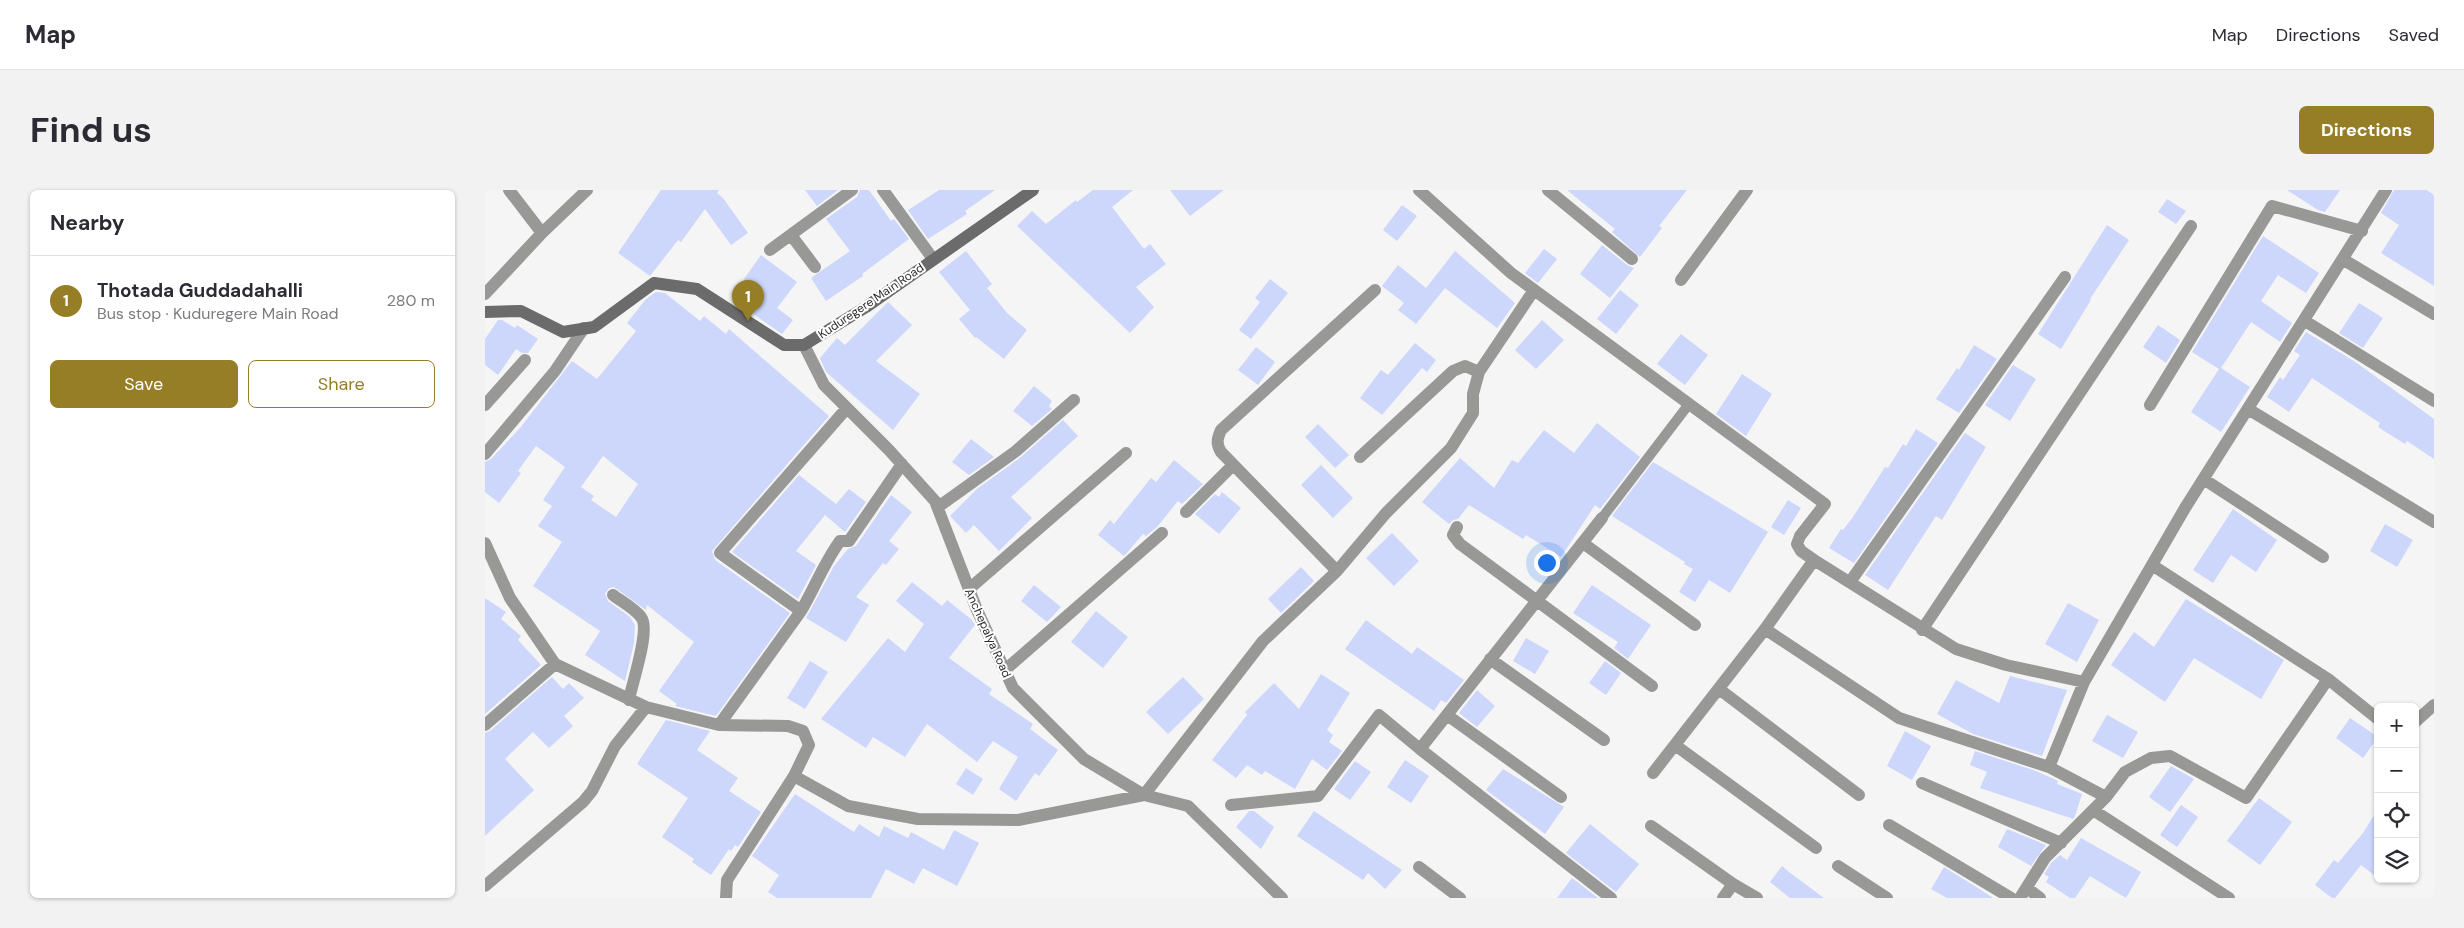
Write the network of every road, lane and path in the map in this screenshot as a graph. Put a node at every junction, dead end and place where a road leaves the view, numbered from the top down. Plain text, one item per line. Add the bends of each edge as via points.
1 (509, 190) edge
2 (587, 190) edge
3 (852, 190) edge
4 (883, 190) edge
5 (1033, 190) edge
6 (1419, 190) edge
7 (1548, 190) edge
8 (1747, 190) edge
9 (2386, 190) edge
10 (2191, 226) dead end
11 (2362, 231) junction
12 (542, 233) junction
13 (791, 235) junction
14 (770, 250) dead end
15 (933, 259) junction
16 (1632, 259) dead end
17 (2344, 260) junction
18 (815, 267) dead end
19 (2065, 277) dead end
20 (1681, 280) dead end
21 (1375, 290) dead end
22 (1535, 290) junction
23 (485, 294) edge
24 (485, 312) edge
25 (2434, 314) edge
26 (2305, 321) junction
27 (583, 328) junction
28 (804, 345) junction
29 (525, 360) dead end
30 (1479, 372) junction
31 (1074, 400) dead end
32 (2434, 401) edge
33 (1689, 404) junction
34 (485, 405) edge
35 (2150, 405) dead end
36 (847, 408) junction
37 (2248, 409) junction
38 (1126, 453) dead end
39 (485, 454) edge
40 (1359, 457) dead end
41 (903, 464) junction
42 (1233, 465) junction
43 (2205, 480) junction
44 (938, 508) junction
45 (1185, 512) dead end
46 (1602, 518) joint
47 (2434, 522) edge
48 (1457, 527) dead end
49 (1162, 533) dead end
50 (485, 543) edge
51 (1583, 543) junction
52 (2323, 557) dead end
53 (1814, 560) junction
54 (2152, 565) junction
55 (1337, 571) junction
56 (1851, 582) junction
57 (969, 589) junction
58 (613, 596) dead end
59 (1537, 602) junction
60 (801, 611) junction
61 (1695, 625) dead end
62 (1765, 629) junction
63 (1922, 630) junction
64 (1490, 659) junction
65 (555, 664) junction
66 (1005, 670) junction
67 (2328, 679) junction
68 (2084, 682) junction
69 (1652, 686) dead end
70 (1719, 689) junction
71 (629, 700) junction
72 (2434, 705) edge
73 (646, 707) junction
74 (1447, 715) junction
75 (2374, 716) edge
76 (2419, 718) edge
77 (485, 725) edge
78 (719, 725) junction
79 (1605, 740) dead end
80 (1675, 744) junction
81 (1420, 749) junction
82 (2049, 767) junction
83 (1653, 773) dead end
84 (794, 776) junction
85 (1921, 782) dead end
86 (1144, 794) junction
87 (1859, 795) dead end
88 (1561, 797) dead end
89 (2106, 797) junction
90 (1231, 806) dead end
91 (2093, 810) junction
92 (1889, 825) dead end
93 (1651, 826) dead end
94 (2061, 842) junction
95 (1816, 848) dead end
96 (1419, 866) dead end
97 (1838, 866) dead end
98 (1733, 884) junction
99 (485, 886) edge
100 (2023, 893) edge
101 (726, 898) edge
102 (1282, 898) edge
103 (1459, 898) edge
104 (1611, 898) edge
105 (1723, 898) edge
106 (1757, 898) edge
107 (1887, 898) edge
108 (2011, 898) edge
109 (2039, 898) edge
110 (2229, 898) edge

1 - 12 street
2 - 12 street
3 - 13 street
4 - 15 street
5 - 15 street, Kuduregere Main Road
6 - 22 street
7 - 16 street
8 - 20 street
9 - 11 street
10 - 63 street
11 - 17 street
11 - 35 street via 2272,206
12 - 23 street
13 - 14 street
13 - 18 street
15 - 28 street, Kuduregere Main Road via 866,307
17 - 25 street
17 - 26 street
19 - 56 street
21 - 42 street via 1221,430 1217,446
22 - 30 street
22 - 33 street
24 - 27 street, Kuduregere Main Road via 521,311 563,332
26 - 32 street
26 - 37 street
27 - 28 street, Kuduregere Main Road via 594,327 654,283 697,289 784,345
27 - 39 street via 555,371
28 - 36 street, Anchepalya Road via 824,385
29 - 34 street
30 - 40 street via 1465,366 1453,371
30 - 55 street via 1473,394 1473,413 1451,448 1386,513
31 - 44 street via 1016,451
33 - 46 lane
33 - 53 street via 1825,504 1797,544
36 - 41 street, Anchepalya Road
36 - 60 street via 719,553
37 - 43 street
37 - 47 street
38 - 57 street
41 - 44 street, Anchepalya Road
41 - 60 street via 849,541 840,540
42 - 45 street
42 - 55 street
43 - 52 street
43 - 54 street
44 - 57 street, Anchepalya Road
46 - 51 street
48 - 59 street via 1453,535 1456,541
49 - 66 street
50 - 65 street via 510,598
51 - 59 street
51 - 61 street
53 - 56 street
53 - 62 street
54 - 67 street
54 - 68 street
55 - 86 street via 1263,641
56 - 63 street
57 - 66 street, Anchepalya Road
58 - 71 street via 642,618 644,625 641,653
59 - 64 street
59 - 69 street
60 - 78 street
62 - 70 street
62 - 82 street via 1899,718
63 - 68 street via 1956,649 2006,665
64 - 74 street
64 - 79 street
65 - 71 street
65 - 77 street
66 - 86 street, Anchepalya Road via 1013,688 1084,759
67 - 75 street
67 - 89 street via 2245,798 2170,756 2151,758 2125,772
68 - 82 street
70 - 80 street
70 - 87 street
71 - 73 street
72 - 76 street
73 - 78 street
73 - 99 street via 615,746 587,796
74 - 81 street
74 - 88 street
78 - 84 street via 788,726 803,731 809,745
80 - 83 street
80 - 95 street
81 - 90 street via 1379,715 1318,796
81 - 104 street
82 - 89 street
84 - 86 street via 848,806 918,818 1018,820
84 - 101 street via 727,880
85 - 94 street
86 - 102 street, Anchepalya Road via 1188,806
89 - 91 street
91 - 94 street
91 - 110 street
92 - 108 street
93 - 98 street
94 - 100 street via 2045,858
96 - 103 street
97 - 107 street
98 - 105 street
98 - 106 street
100 - 109 street

